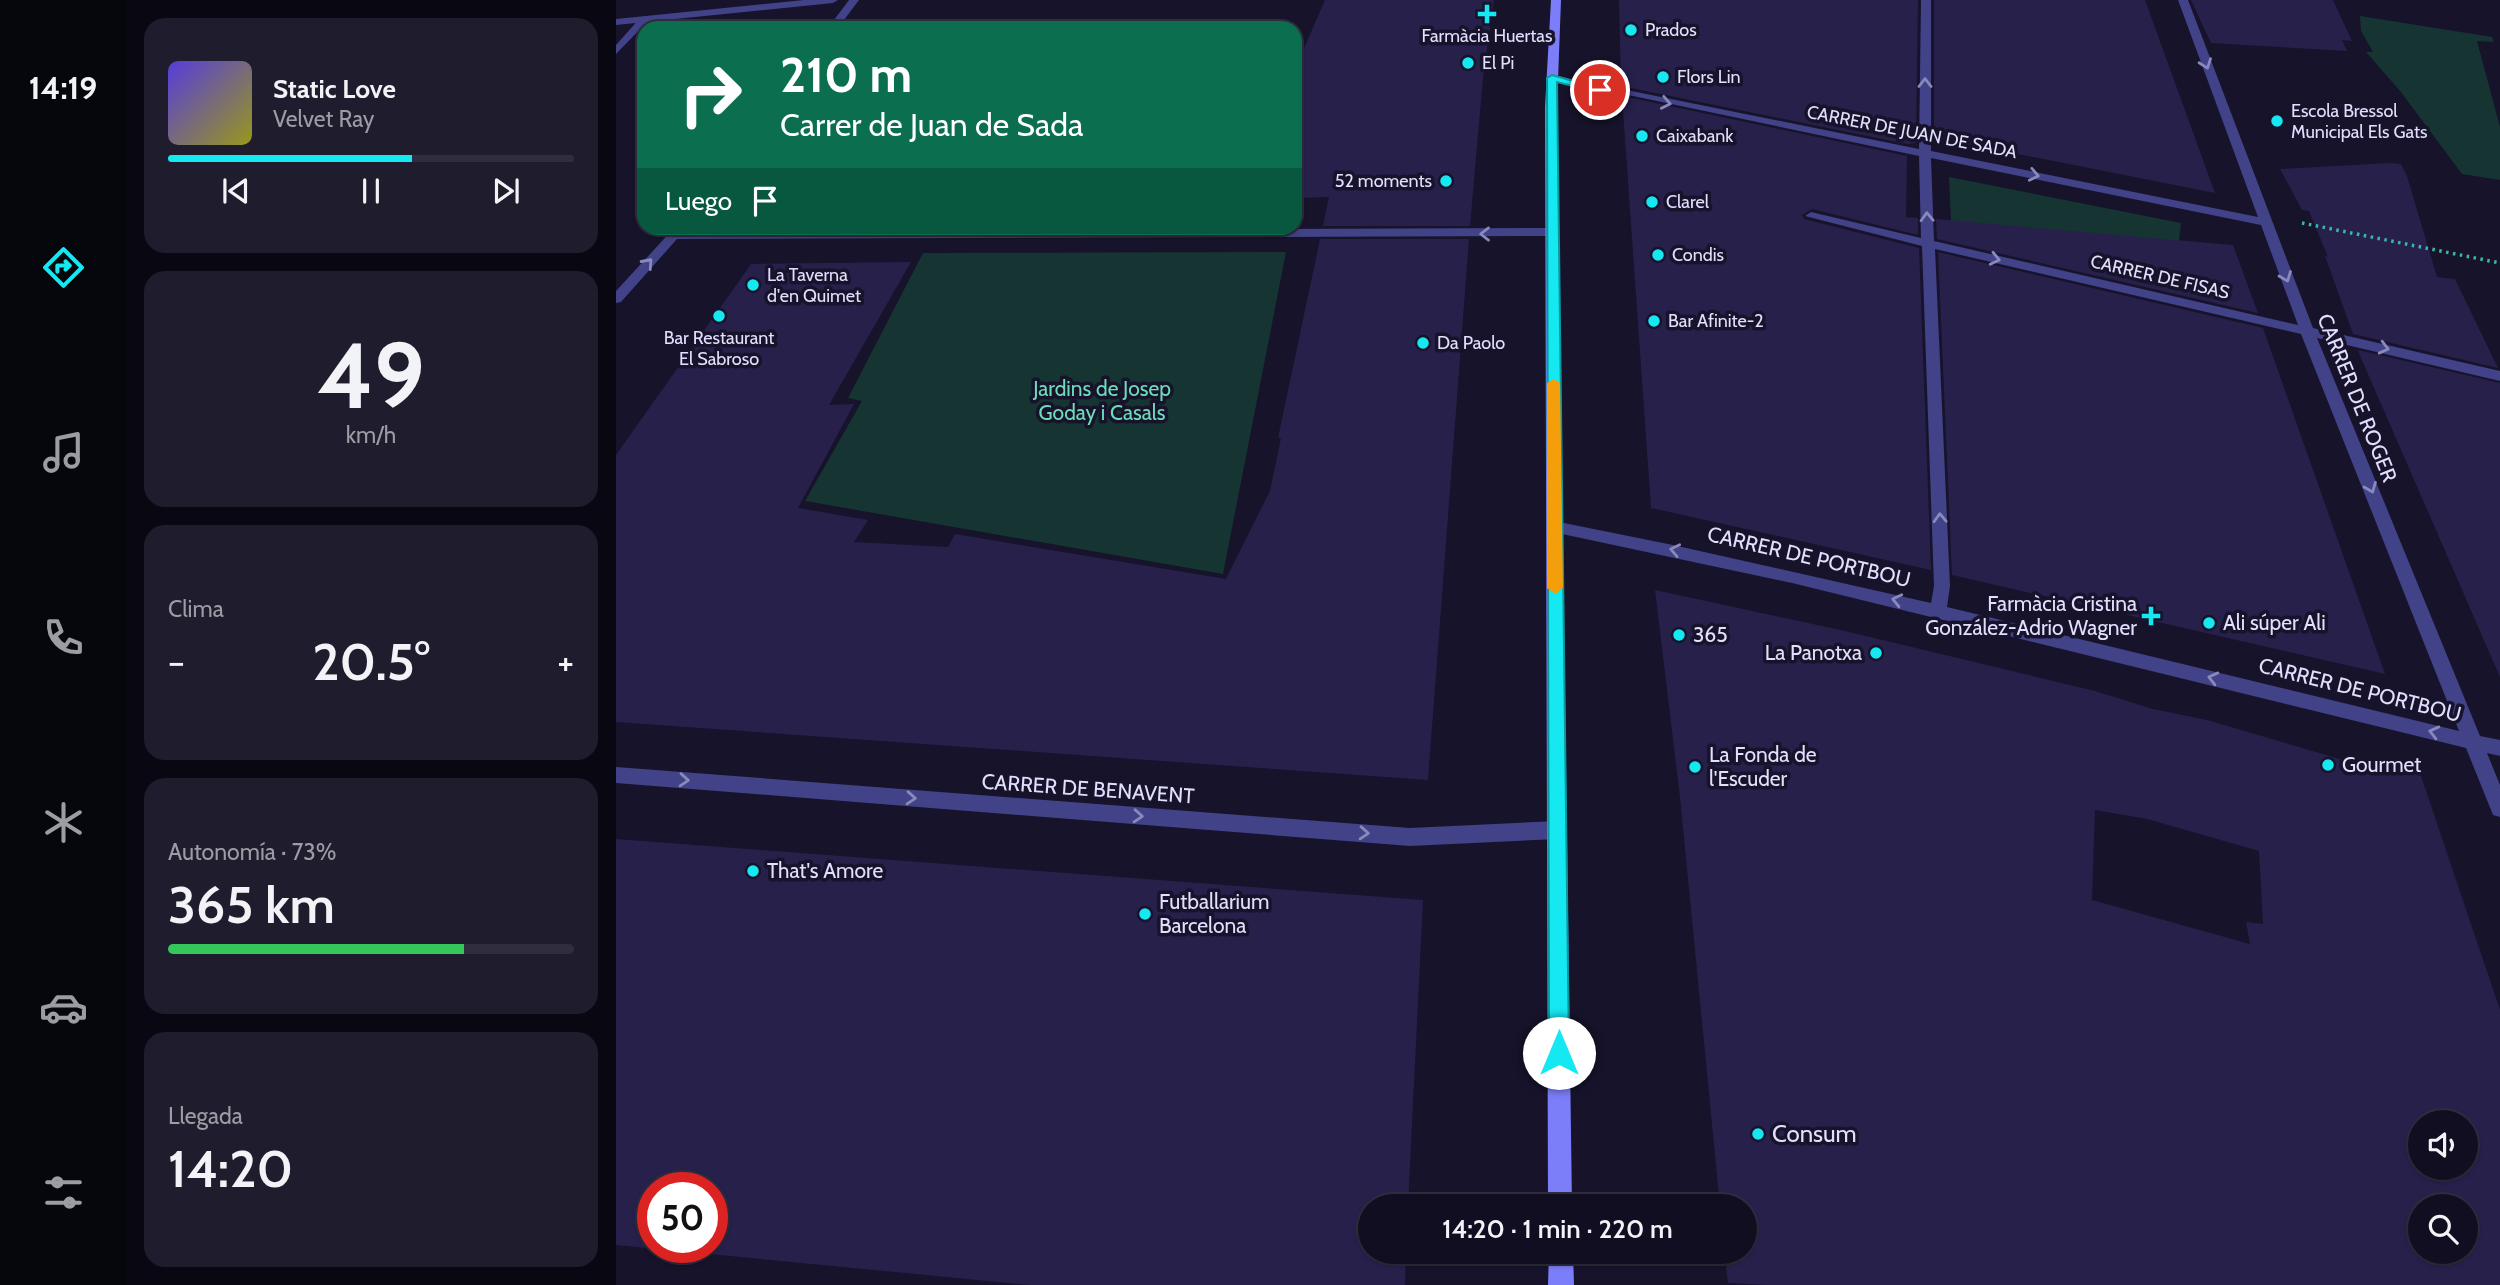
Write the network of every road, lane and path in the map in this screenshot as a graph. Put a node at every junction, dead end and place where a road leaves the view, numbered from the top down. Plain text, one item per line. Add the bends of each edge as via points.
1 (833, 0) edge
2 (854, 0) edge
3 (1556, 0) edge
4 (1926, 0) edge
5 (2183, 0) edge
6 (645, 19) joint
7 (838, 21) edge
8 (616, 22) edge
9 (637, 28) edge
10 (616, 51) edge
11 (1552, 78) junction
12 (1925, 152) junction
13 (1811, 216) dead end
14 (2265, 222) junction
15 (2301, 223) dead end
16 (1302, 232) edge
17 (1553, 233) junction
18 (673, 235) edge
19 (1928, 244) junction
20 (2500, 263) edge
21 (616, 299) edge
22 (2307, 331) junction
23 (2500, 376) edge
24 (1554, 527) junction
25 (1938, 610) junction
26 (2474, 742) junction
27 (2500, 748) edge
28 (616, 775) edge
29 (2500, 808) edge
30 (1557, 830) junction
31 (1560, 1194) edge
32 (1561, 1264) edge
33 (1561, 1285) edge

1 - 6 street
2 - 7 street
3 - 11 main road
12 -> 4 street
5 -> 14 street, CARRER DE ROGER
6 - 8 street
9 - 10 street
11 -> 12 street, CARRER DE JUAN DE SADA
11 - 17 main road
12 -> 14 street, CARRER DE JUAN DE SADA
19 -> 12 street
13 - 19 street, CARRER DE FISAS
14 -> 22 street, CARRER DE ROGER
15 - 20 path
17 -> 16 street
17 - 24 main road
21 -> 18 street
19 -> 22 street, CARRER DE FISAS
25 -> 19 street via 1942,586
22 -> 23 street, CARRER DE FISAS
22 -> 26 street, CARRER DE ROGER
25 -> 24 street, CARRER DE PORTBOU
24 - 30 main road
26 -> 25 street, CARRER DE PORTBOU
26 - 27 street, CARRER DE PORTBOU
26 - 29 street, CARRER DE ROGER
28 -> 30 street, CARRER DE BENAVENT via 1410,837
30 - 31 main road
32 - 33 main road

